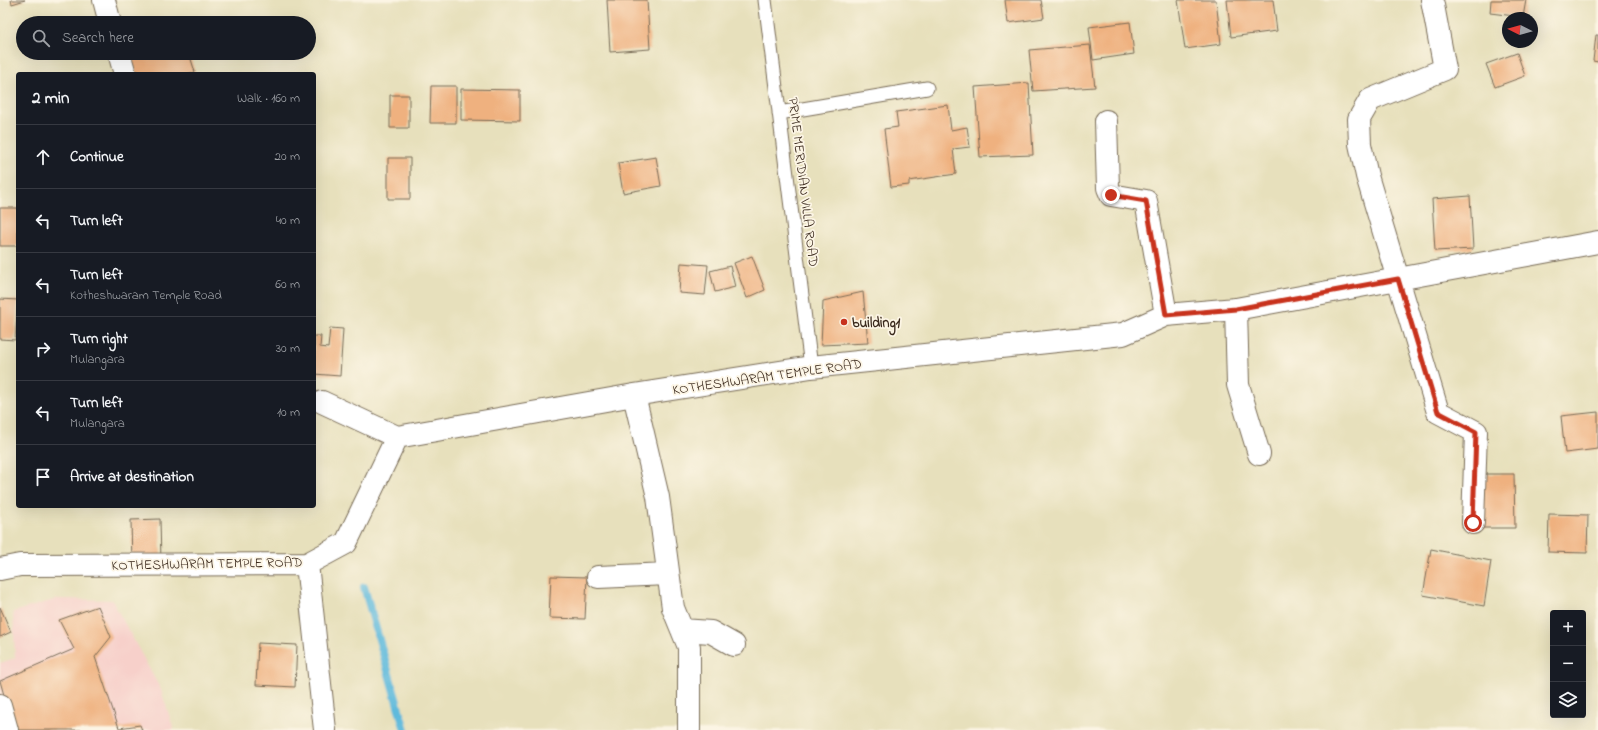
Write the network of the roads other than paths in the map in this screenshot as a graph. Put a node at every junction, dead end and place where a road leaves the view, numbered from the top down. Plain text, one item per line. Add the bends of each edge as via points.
1 (104, 0) edge
2 (765, 0) edge
3 (1432, 0) edge
4 (108, 16) edge
5 (121, 60) edge
6 (124, 72) edge
7 (927, 88) dead end
8 (779, 112) junction
9 (1106, 120) dead end
10 (1598, 242) edge
11 (1398, 279) junction
12 (1236, 309) junction
13 (1166, 315) junction
14 (810, 367) junction
15 (634, 395) junction
16 (322, 402) dead end
17 (397, 438) junction
18 (1259, 454) dead end
19 (1473, 523) dead end
20 (307, 564) junction
21 (0, 569) edge
22 (668, 574) junction
23 (598, 577) dead end
24 (682, 630) junction
25 (734, 646) dead end
26 (0, 705) edge
27 (7, 730) edge
28 (325, 730) edge
29 (689, 730) edge

1 - 4 street
2 - 8 lane, PRIME MERIDIAN VILLA ROAD
3 - 11 street via 1445,69 1370,100 1359,119 1360,144 1367,176
5 - 6 street
7 - 8 lane
8 - 14 lane, PRIME MERIDIAN VILLA ROAD
9 - 13 street via 1108,188 1111,195 1146,201
10 - 11 street, KOTHESHWARAM TEMPLE ROAD
11 - 12 street, KOTHESHWARAM TEMPLE ROAD
11 - 19 street via 1438,412 1476,432
12 - 13 street, KOTHESHWARAM TEMPLE ROAD
12 - 18 street via 1238,385
13 - 14 street, KOTHESHWARAM TEMPLE ROAD via 1123,334
14 - 15 street, KOTHESHWARAM TEMPLE ROAD
15 - 17 street, KOTHESHWARAM TEMPLE ROAD
15 - 22 street via 658,497
16 - 17 street
17 - 20 street, KOTHESHWARAM TEMPLE ROAD via 346,543
20 - 21 street, KOTHESHWARAM TEMPLE ROAD via 20,565
20 - 28 street
22 - 23 street
22 - 24 street via 673,608
24 - 25 street via 711,632
24 - 29 street via 689,647
26 - 27 street

